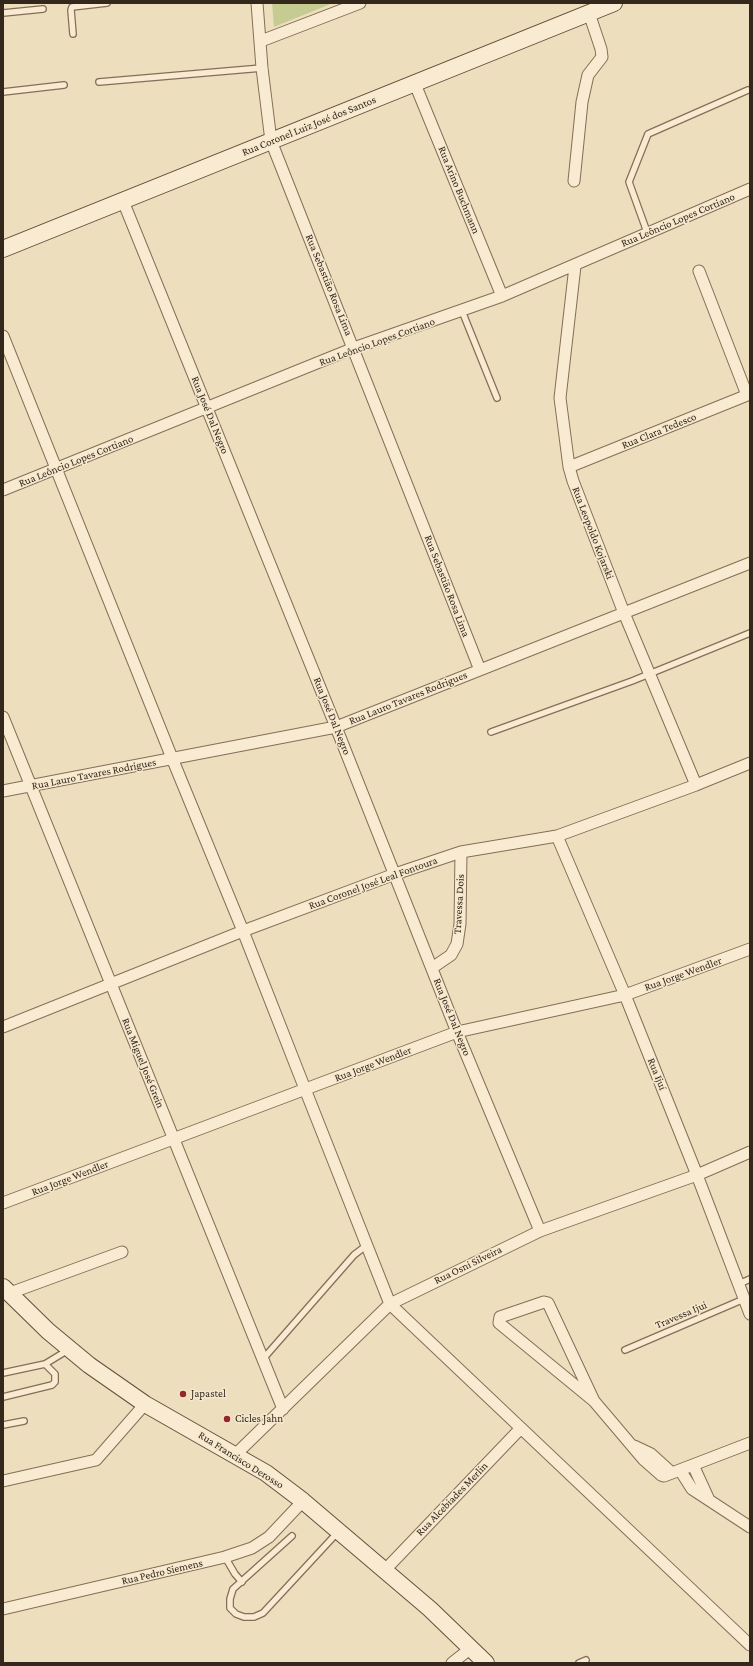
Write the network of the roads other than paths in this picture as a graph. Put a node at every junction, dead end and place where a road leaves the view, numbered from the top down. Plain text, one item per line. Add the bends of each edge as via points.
1 (107, 3) edge
2 (257, 3) edge
3 (360, 3) edge
4 (614, 3) edge
5 (43, 9) dead end
6 (3, 13) edge
7 (589, 13) junction
8 (73, 34) dead end
9 (261, 41) junction
10 (262, 68) junction
11 (99, 82) dead end
12 (415, 84) junction
13 (64, 85) dead end
14 (748, 90) dead end
15 (3, 92) edge
16 (271, 141) junction
17 (574, 181) dead end
18 (750, 189) edge
19 (123, 201) junction
20 (647, 232) junction
21 (3, 249) edge
22 (575, 266) junction
23 (699, 271) dead end
24 (502, 296) junction
25 (462, 311) junction
26 (3, 336) edge
27 (354, 348) junction
28 (749, 395) edge
29 (497, 398) dead end
30 (207, 408) junction
31 (569, 467) junction
32 (56, 469) junction
33 (3, 490) edge
34 (750, 563) edge
35 (624, 613) junction
36 (750, 633) edge
37 (480, 670) junction
38 (649, 673) junction
39 (3, 717) edge
40 (336, 727) junction
41 (491, 732) dead end
42 (172, 758) junction
43 (750, 763) edge
44 (696, 785) junction
45 (31, 786) junction
46 (3, 791) edge
47 (556, 836) junction
48 (461, 852) junction
49 (395, 874) junction
50 (243, 930) junction
51 (750, 949) edge
52 (432, 968) junction
53 (111, 984) junction
54 (625, 995) junction
55 (3, 1027) edge
56 (457, 1032) junction
57 (305, 1089) junction
58 (174, 1139) junction
59 (750, 1152) edge
60 (698, 1175) junction
61 (3, 1203) edge
62 (540, 1231) junction
63 (367, 1245) junction
64 (122, 1252) dead end
65 (750, 1279) edge
66 (739, 1284) junction
67 (6, 1290) edge
68 (744, 1299) junction
69 (390, 1304) junction
70 (750, 1314) edge
71 (70, 1349) junction
72 (626, 1350) dead end
73 (263, 1359) junction
74 (45, 1364) junction
75 (3, 1374) edge
76 (3, 1397) edge
77 (594, 1401) junction
78 (145, 1404) junction
79 (283, 1409) junction
80 (24, 1421) dead end
81 (3, 1426) edge
82 (521, 1428) junction
83 (750, 1443) edge
84 (235, 1455) junction
85 (693, 1465) junction
86 (672, 1473) junction
87 (3, 1481) edge
88 (303, 1501) junction
89 (710, 1501) junction
90 (750, 1527) edge
91 (339, 1532) junction
92 (292, 1536) dead end
93 (226, 1557) junction
94 (384, 1570) junction
95 (242, 1582) junction
96 (3, 1609) edge
97 (750, 1645) edge
98 (471, 1648) junction
99 (586, 1660) dead end
100 (452, 1663) edge
101 (486, 1663) edge
102 (579, 1663) edge

1 - 8 lane via 72,7
2 - 9 street, Rua Sebastião Rosa Lima
3 - 9 street
4 - 7 main road, Rua Coronel Luiz José dos Santos
5 - 6 lane
7 - 12 main road, Rua Coronel Luiz José dos Santos
7 - 17 street via 602,56 588,75 582,102
9 - 10 street, Rua Sebastião Rosa Lima
10 - 11 lane
10 - 16 street, Rua Sebastião Rosa Lima
12 - 16 main road, Rua Coronel Luiz José dos Santos
12 - 24 street, Rua Arino Buchmann
13 - 15 lane
14 - 20 lane via 648,134 629,182
16 - 19 main road, Rua Coronel Luiz José dos Santos
16 - 27 street, Rua Sebastião Rosa Lima
18 - 20 street, Rua Leôncio Lopes Cortiano
19 - 21 main road, Rua Coronel Luiz José dos Santos
19 - 30 street, Rua José Dal Negro
20 - 22 street, Rua Leôncio Lopes Cortiano
22 - 24 street, Rua Leôncio Lopes Cortiano
22 - 31 street, Rua Leopoldo Kojarski via 560,398
23 - 28 street
24 - 25 street, Rua Leôncio Lopes Cortiano
25 - 27 street, Rua Leôncio Lopes Cortiano
25 - 29 lane
26 - 32 street
27 - 30 street, Rua Leôncio Lopes Cortiano
27 - 37 street, Rua Sebastião Rosa Lima
28 - 31 street, Rua Clara Tedesco
30 - 32 street, Rua Leôncio Lopes Cortiano
30 - 40 street, Rua José Dal Negro
31 - 35 street, Rua Leopoldo Kojarski
32 - 33 street, Rua Leôncio Lopes Cortiano
32 - 42 street
34 - 35 street, Rua Lauro Tavares Rodrigues
35 - 37 street, Rua Lauro Tavares Rodrigues
35 - 38 street, Rua Leopoldo Kojarski
36 - 38 lane
37 - 40 street, Rua Lauro Tavares Rodrigues
38 - 41 lane
38 - 44 street, Rua Leopoldo Kojarski
39 - 45 street, Rua Miguel José Grein
40 - 42 street, Rua Lauro Tavares Rodrigues
40 - 49 street, Rua José Dal Negro
42 - 45 street, Rua Lauro Tavares Rodrigues
42 - 50 street
43 - 44 street, Rua Coronel José Leal Fontoura
44 - 47 street, Rua Coronel José Leal Fontoura
45 - 46 street, Rua Lauro Tavares Rodrigues
45 - 53 street, Rua Miguel José Grein
47 - 48 street, Rua Coronel José Leal Fontoura
47 - 54 street, Rua Ijuí
48 - 49 street, Rua Coronel José Leal Fontoura
48 - 52 street, Travessa Dois via 460,924 457,944 451,955
49 - 50 street, Rua Coronel José Leal Fontoura
49 - 52 street, Rua José Dal Negro
50 - 53 street, Rua Coronel José Leal Fontoura
50 - 57 street
51 - 54 street, Rua Jorge Wendler
52 - 56 street, Rua José Dal Negro
53 - 55 street, Rua Coronel José Leal Fontoura
53 - 58 street, Rua Miguel José Grein
54 - 56 street, Rua Jorge Wendler
54 - 60 street, Rua Ijuí
56 - 57 street, Rua Jorge Wendler
56 - 62 street, Rua José Dal Negro
57 - 58 street, Rua Jorge Wendler
57 - 63 street
58 - 61 street, Rua Jorge Wendler
58 - 73 street, Rua Miguel José Grein
59 - 60 street, Rua Osni Silveira
60 - 62 street, Rua Osni Silveira
60 - 66 street, Rua Ijuí
62 - 69 street, Rua Osni Silveira
63 - 69 street
63 - 73 lane via 354,1255
64 - 67 street
65 - 66 lane
66 - 68 street, Rua Ijuí
67 - 71 main road, Rua Francisco Derosso
68 - 70 street, Rua Ijuí
68 - 72 lane, Travessa Ijui
69 - 79 street, Rua Osni Silveira
69 - 82 street
71 - 74 lane
71 - 78 main road, Rua Francisco Derosso
73 - 79 street, Rua Miguel José Grein
74 - 75 lane
74 - 76 lane via 55,1374 56,1378 52,1385
77 - 77 street via 548,1303 544,1302 500,1317 499,1323
77 - 86 street via 644,1460 661,1475
78 - 84 main road, Rua Francisco Derosso
78 - 87 street via 96,1460
79 - 84 street, Rua Osni Silveira
80 - 81 lane
82 - 94 street, Rua Alcebiades Merlin
82 - 97 street
83 - 85 street
84 - 88 main road, Rua Francisco Derosso via 266,1473
85 - 86 street
85 - 89 street
86 - 89 street
88 - 91 main road, Rua Francisco Derosso
88 - 93 street, Rua Pedro Siemens via 269,1537 252,1548
89 - 90 street
91 - 94 main road, Rua Francisco Derosso
91 - 95 lane via 263,1613 254,1617 244,1617 230,1608 233,1590
92 - 95 lane
93 - 95 lane
93 - 96 street, Rua Pedro Siemens
94 - 98 main road, Rua Francisco Derosso
98 - 100 street
98 - 101 main road, Rua Francisco Derosso
99 - 102 lane

